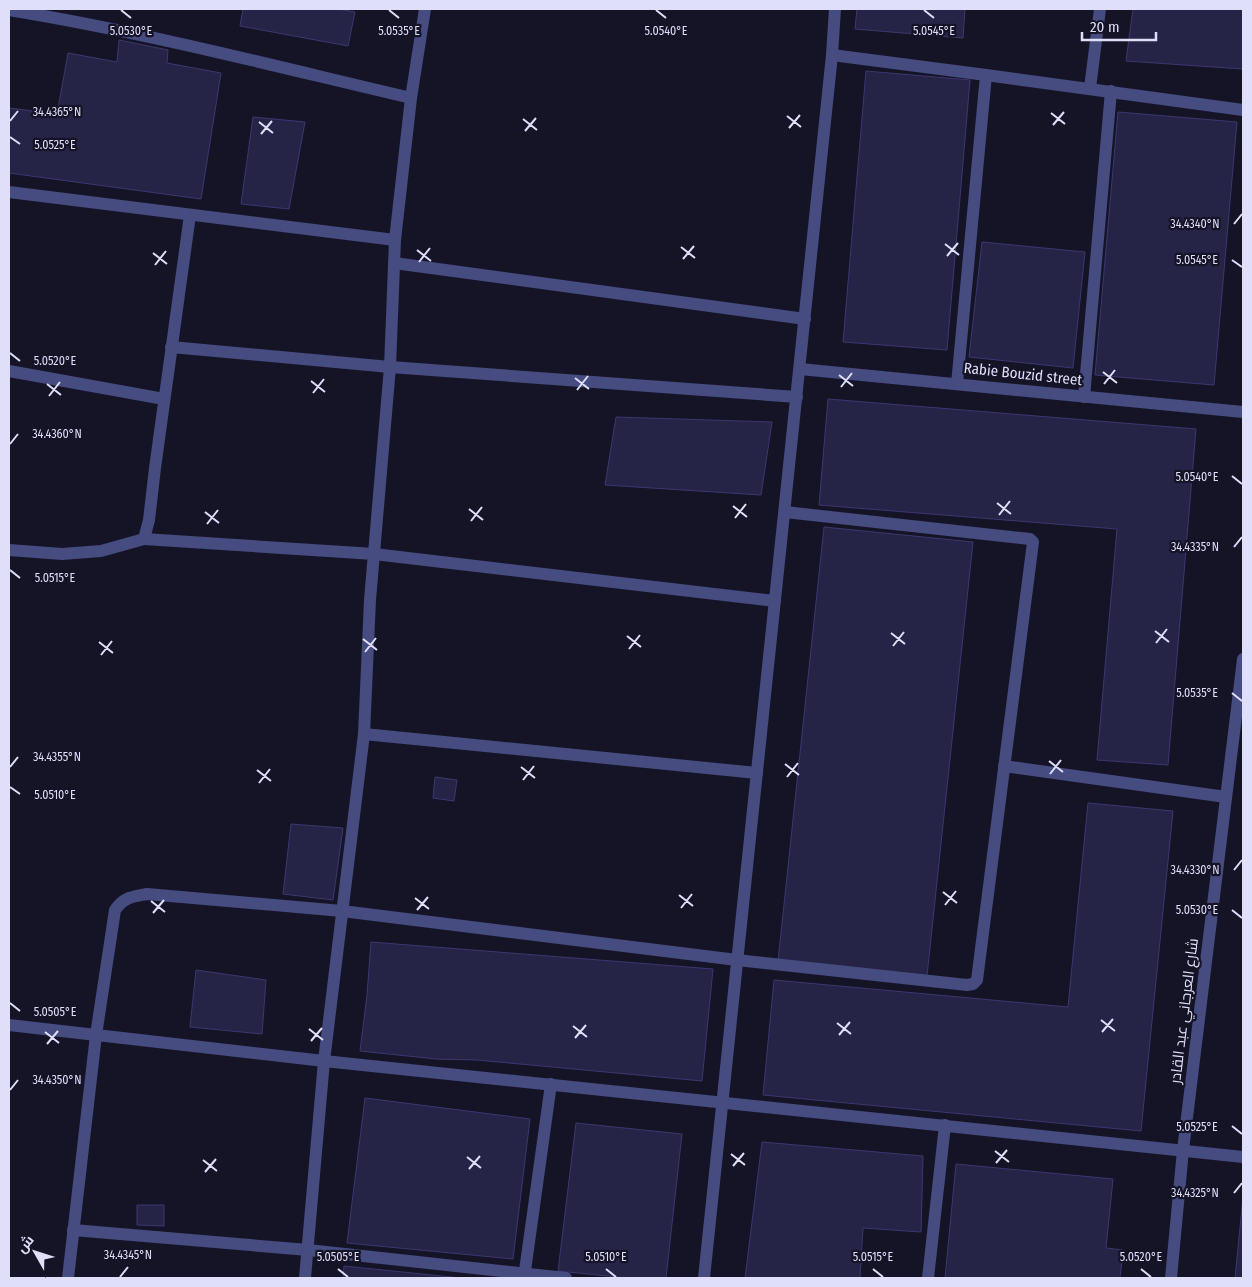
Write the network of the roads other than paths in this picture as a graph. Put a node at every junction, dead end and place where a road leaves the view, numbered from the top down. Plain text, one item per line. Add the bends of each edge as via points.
1 (425, 9) edge
2 (835, 9) edge
3 (1100, 9) edge
4 (9, 10) edge
5 (832, 55) junction
6 (986, 75) junction
7 (1090, 88) junction
8 (1111, 91) junction
9 (411, 98) junction
10 (1243, 110) edge
11 (9, 192) edge
12 (190, 215) junction
13 (395, 240) junction
14 (394, 263) junction
15 (805, 320) junction
16 (172, 347) junction
17 (390, 367) junction
18 (800, 368) junction
19 (9, 371) edge
20 (957, 384) junction
21 (797, 397) junction
22 (1084, 397) junction
23 (164, 399) junction
24 (1243, 412) edge
25 (785, 512) junction
26 (144, 539) junction
27 (9, 550) edge
28 (374, 554) junction
29 (775, 601) junction
30 (1243, 658) edge
31 (364, 734) junction
32 (1004, 766) junction
33 (757, 773) junction
34 (1226, 797) junction
35 (342, 911) junction
36 (737, 960) junction
37 (9, 1025) edge
38 (96, 1036) junction
39 (324, 1061) junction
40 (551, 1084) junction
41 (723, 1102) junction
42 (945, 1125) junction
43 (1183, 1150) junction
44 (1243, 1157) edge
45 (73, 1230) junction
46 (308, 1250) junction
47 (524, 1276) edge
48 (68, 1278) edge
49 (305, 1278) edge
50 (566, 1278) edge
51 (704, 1278) edge
52 (928, 1278) edge
53 (1172, 1278) edge

1 - 9 street
2 - 5 street
3 - 7 street
4 - 9 street via 179,43
5 - 6 street
5 - 15 street
6 - 7 street
6 - 20 street
7 - 8 street
8 - 10 street
8 - 22 street
9 - 13 street
11 - 12 street
12 - 13 street
12 - 16 street
13 - 14 street
14 - 15 street
14 - 17 street
15 - 18 street
16 - 17 street
16 - 23 street
17 - 21 street
17 - 28 street
18 - 20 street, Rabie Bouzid street
18 - 21 street
19 - 23 street
20 - 22 street, Rabie Bouzid street
21 - 25 street
22 - 24 street, Rabie Bouzid street
23 - 26 street
25 - 29 street
25 - 32 street via 1032,540
26 - 27 street via 100,551 62,554
26 - 28 street
28 - 29 street
28 - 31 street
29 - 33 street
30 - 34 street, شارع العرجاني عبد القادر
31 - 33 street
31 - 35 street
32 - 34 street
32 - 36 street via 977,980 973,984
33 - 36 street
34 - 43 street, شارع العرجاني عبد القادر
35 - 36 street
35 - 38 street via 147,894 121,901 114,910
35 - 39 street
36 - 41 street
37 - 38 street
38 - 39 street
38 - 45 street
39 - 40 street
39 - 46 street
40 - 41 street
40 - 47 street
41 - 42 street
41 - 51 street
42 - 43 street
42 - 52 street
43 - 44 street
43 - 53 street, شارع العرجاني عبد القادر
45 - 46 street
45 - 48 street
46 - 47 street
46 - 49 street
47 - 50 street

